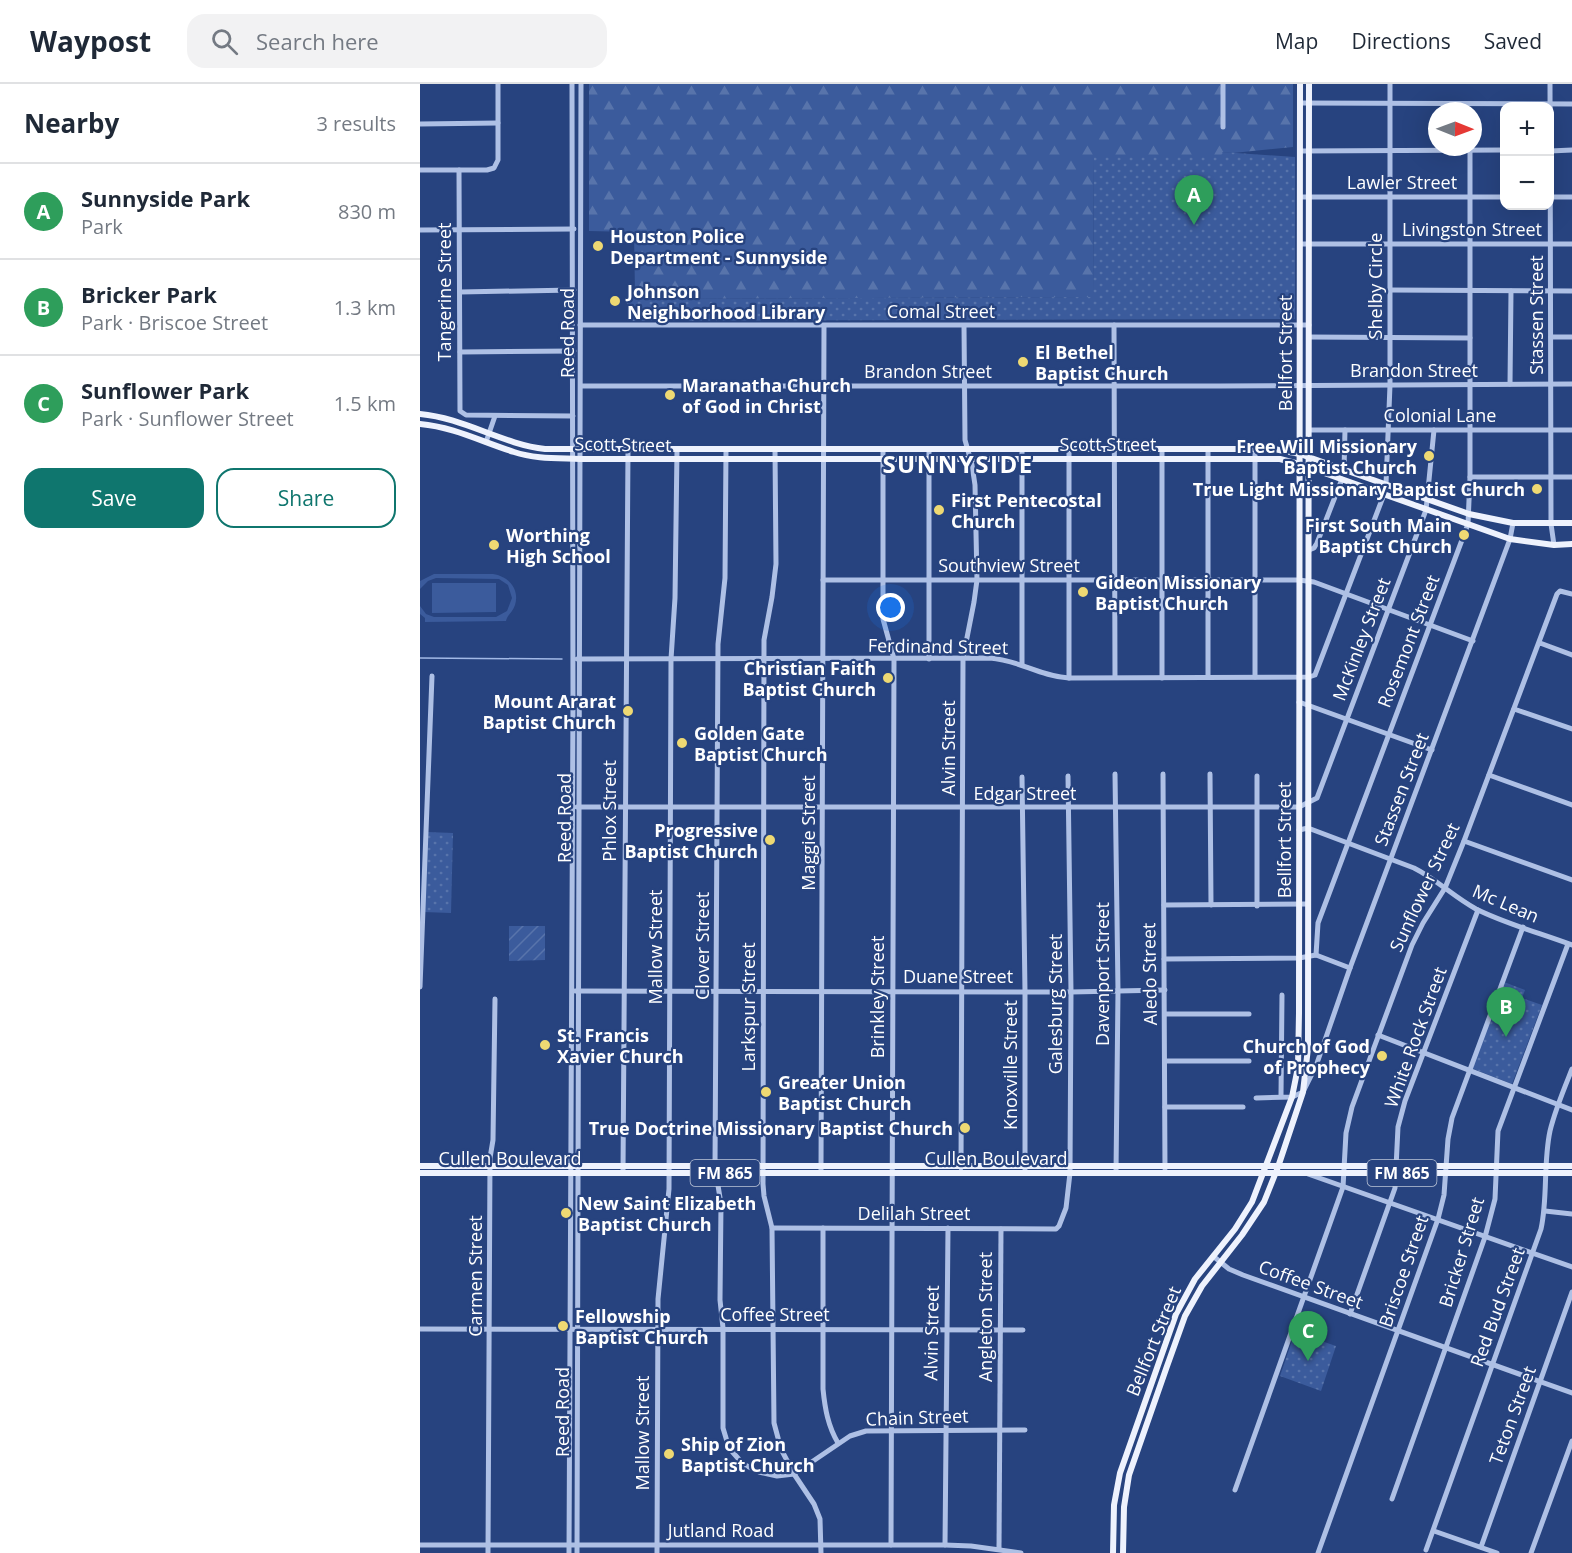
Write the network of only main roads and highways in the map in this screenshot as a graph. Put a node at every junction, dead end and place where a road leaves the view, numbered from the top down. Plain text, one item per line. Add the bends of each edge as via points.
1 (1300, 84) edge
2 (1309, 84) edge
3 (420, 414) edge
4 (420, 424) edge
5 (1300, 454) junction
6 (1309, 457) junction
7 (1299, 464) junction
8 (1309, 467) junction
9 (1572, 523) edge
10 (1299, 533) junction
11 (1309, 533) junction
12 (1572, 544) edge
13 (1299, 629) junction
14 (1308, 629) junction
15 (1299, 757) junction
16 (1308, 757) junction
17 (1308, 1013) junction
18 (1299, 1014) junction
19 (420, 1166) edge
20 (1572, 1166) edge
21 (1278, 1167) junction
22 (1546, 1169) junction
23 (490, 1170) junction
24 (1265, 1170) junction
25 (1345, 1170) junction
26 (420, 1173) edge
27 (1572, 1173) edge
28 (1275, 1174) junction
29 (1235, 1229) junction
30 (1242, 1235) junction
31 (1176, 1314) junction
32 (1185, 1316) junction
33 (1157, 1367) junction
34 (1166, 1369) junction
35 (1138, 1419) junction
36 (1147, 1422) junction
37 (1120, 1473) junction
38 (1129, 1475) junction
39 (1113, 1524) junction
40 (1123, 1524) junction
41 (1114, 1553) edge
42 (1123, 1553) edge

1 - 5 main road, Bellfort Street
2 - 6 main road, Bellfort Street
3 - 5 main road, Scott Street via 458,421 528,447 577,450 1255,449
4 - 7 main road, Scott Street via 462,432 530,456 577,459 1255,458
5 - 6 main road, Scott Street
5 - 7 main road, Bellfort Street
6 - 8 main road, Bellfort Street
6 - 9 main road, Scott Street via 1469,514 1513,523
7 - 8 main road, Scott Street
7 - 10 main road, Bellfort Street
8 - 11 main road, Bellfort Street
8 - 12 main road, Scott Street via 1510,539
10 - 11 main road
10 - 13 main road, Bellfort Street
11 - 14 main road, Bellfort Street
13 - 14 main road
13 - 15 main road, Bellfort Street
14 - 16 main road, Bellfort Street
15 - 16 main road
15 - 18 main road, Bellfort Street
16 - 17 main road, Bellfort Street
17 - 18 main road
17 - 21 main road, Bellfort Street via 1303,1092
18 - 24 main road, Bellfort Street via 1298,1068 1292,1097
19 - 23 main road, Cullen Boulevard / FM 865
20 - 22 main road, Cullen Boulevard / FM 865
21 - 24 main road, Cullen Boulevard / FM 865
21 - 25 main road, Cullen Boulevard / FM 865
21 - 28 main road, Bellfort Street
22 - 25 main road, Cullen Boulevard / FM 865
22 - 27 main road, Cullen Boulevard / FM 865
23 - 24 main road, Cullen Boulevard / FM 865
23 - 26 main road, Cullen Boulevard / FM 865
24 - 28 main road, Cullen Boulevard / FM 865
24 - 29 main road, Bellfort Street
25 - 28 main road, Cullen Boulevard / FM 865
28 - 30 main road, Bellfort Street
29 - 30 main road
29 - 31 main road, Bellfort Street via 1195,1279
30 - 32 main road, Bellfort Street via 1202,1286
31 - 32 main road
31 - 33 main road, Bellfort Street
32 - 34 main road, Bellfort Street
33 - 34 main road
33 - 35 main road, Bellfort Street
34 - 36 main road, Bellfort Street
35 - 36 main road
35 - 37 main road, Bellfort Street
36 - 38 main road, Bellfort Street
37 - 38 main road
37 - 39 main road, Bellfort Street
38 - 40 main road, Bellfort Street
39 - 40 main road
39 - 41 main road, Bellfort Street
40 - 42 main road, Bellfort Street

